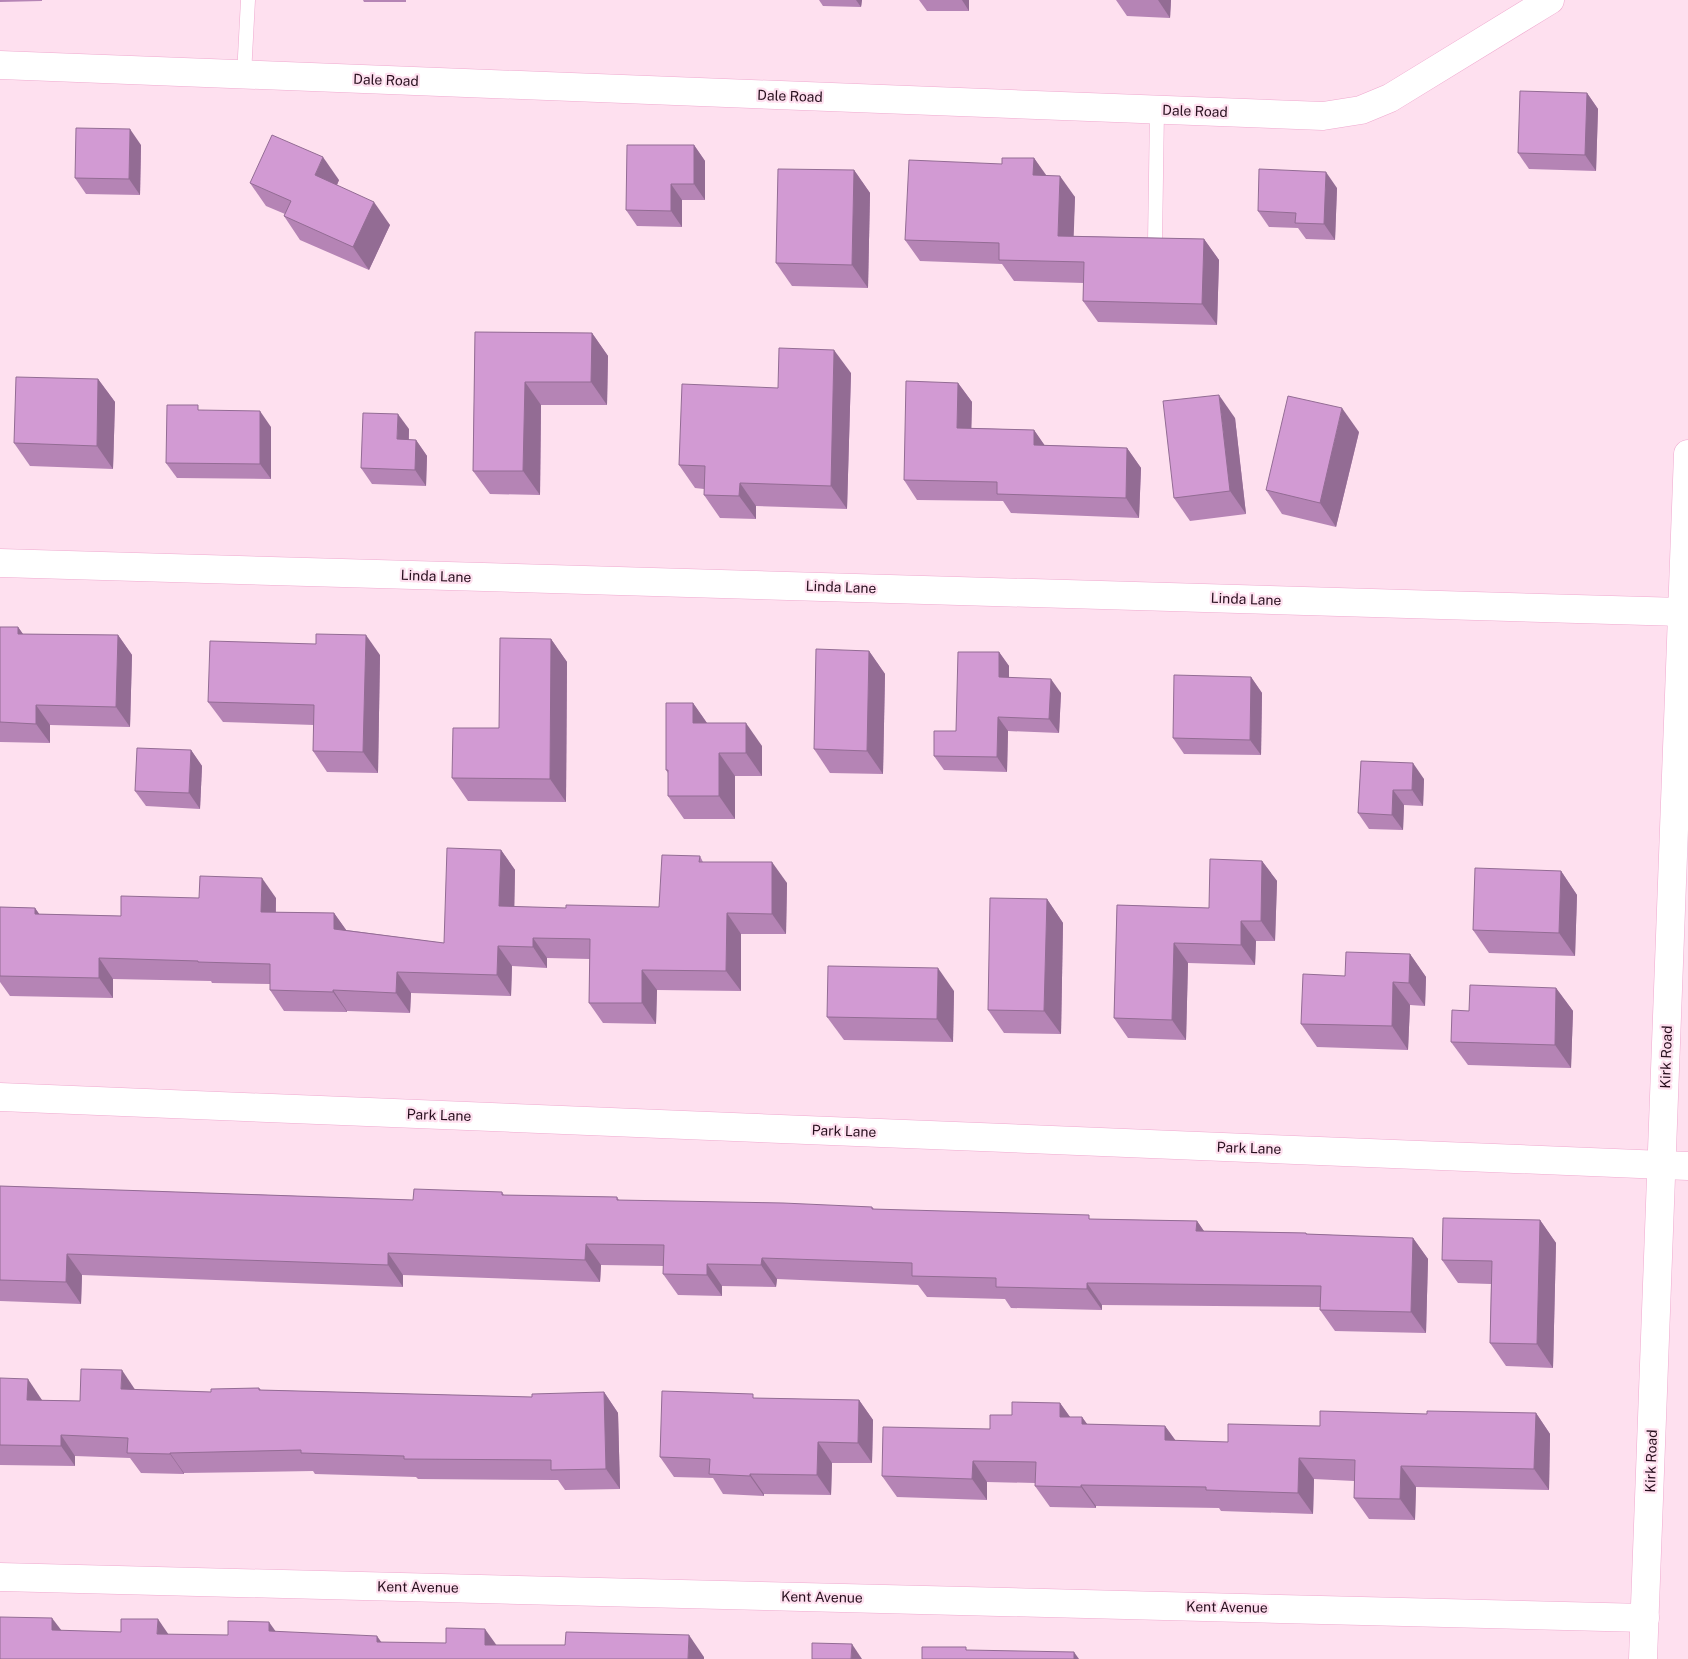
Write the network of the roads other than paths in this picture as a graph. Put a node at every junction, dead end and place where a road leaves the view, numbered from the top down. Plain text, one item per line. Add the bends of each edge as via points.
1 (248, 0) edge
2 (1550, 0) edge
3 (0, 65) edge
4 (244, 75) junction
5 (1157, 110) junction
6 (1155, 242) edge
7 (1688, 454) edge
8 (0, 563) edge
9 (1682, 612) junction
10 (0, 1097) edge
11 (1675, 1165) edge
12 (0, 1577) edge
13 (1645, 1618) junction
14 (1643, 1659) edge

1 - 4 lane
2 - 5 street, Dale Road via 1390,98 1361,110 1323,116
3 - 4 street, Dale Road
4 - 5 street, Dale Road
5 - 6 lane
7 - 9 street, Kirk Road
8 - 9 street, Linda Lane
9 - 11 street, Kirk Road
10 - 11 street, Park Lane
11 - 13 street, Kirk Road
12 - 13 street, Kent Avenue
13 - 14 street, Kirk Road

